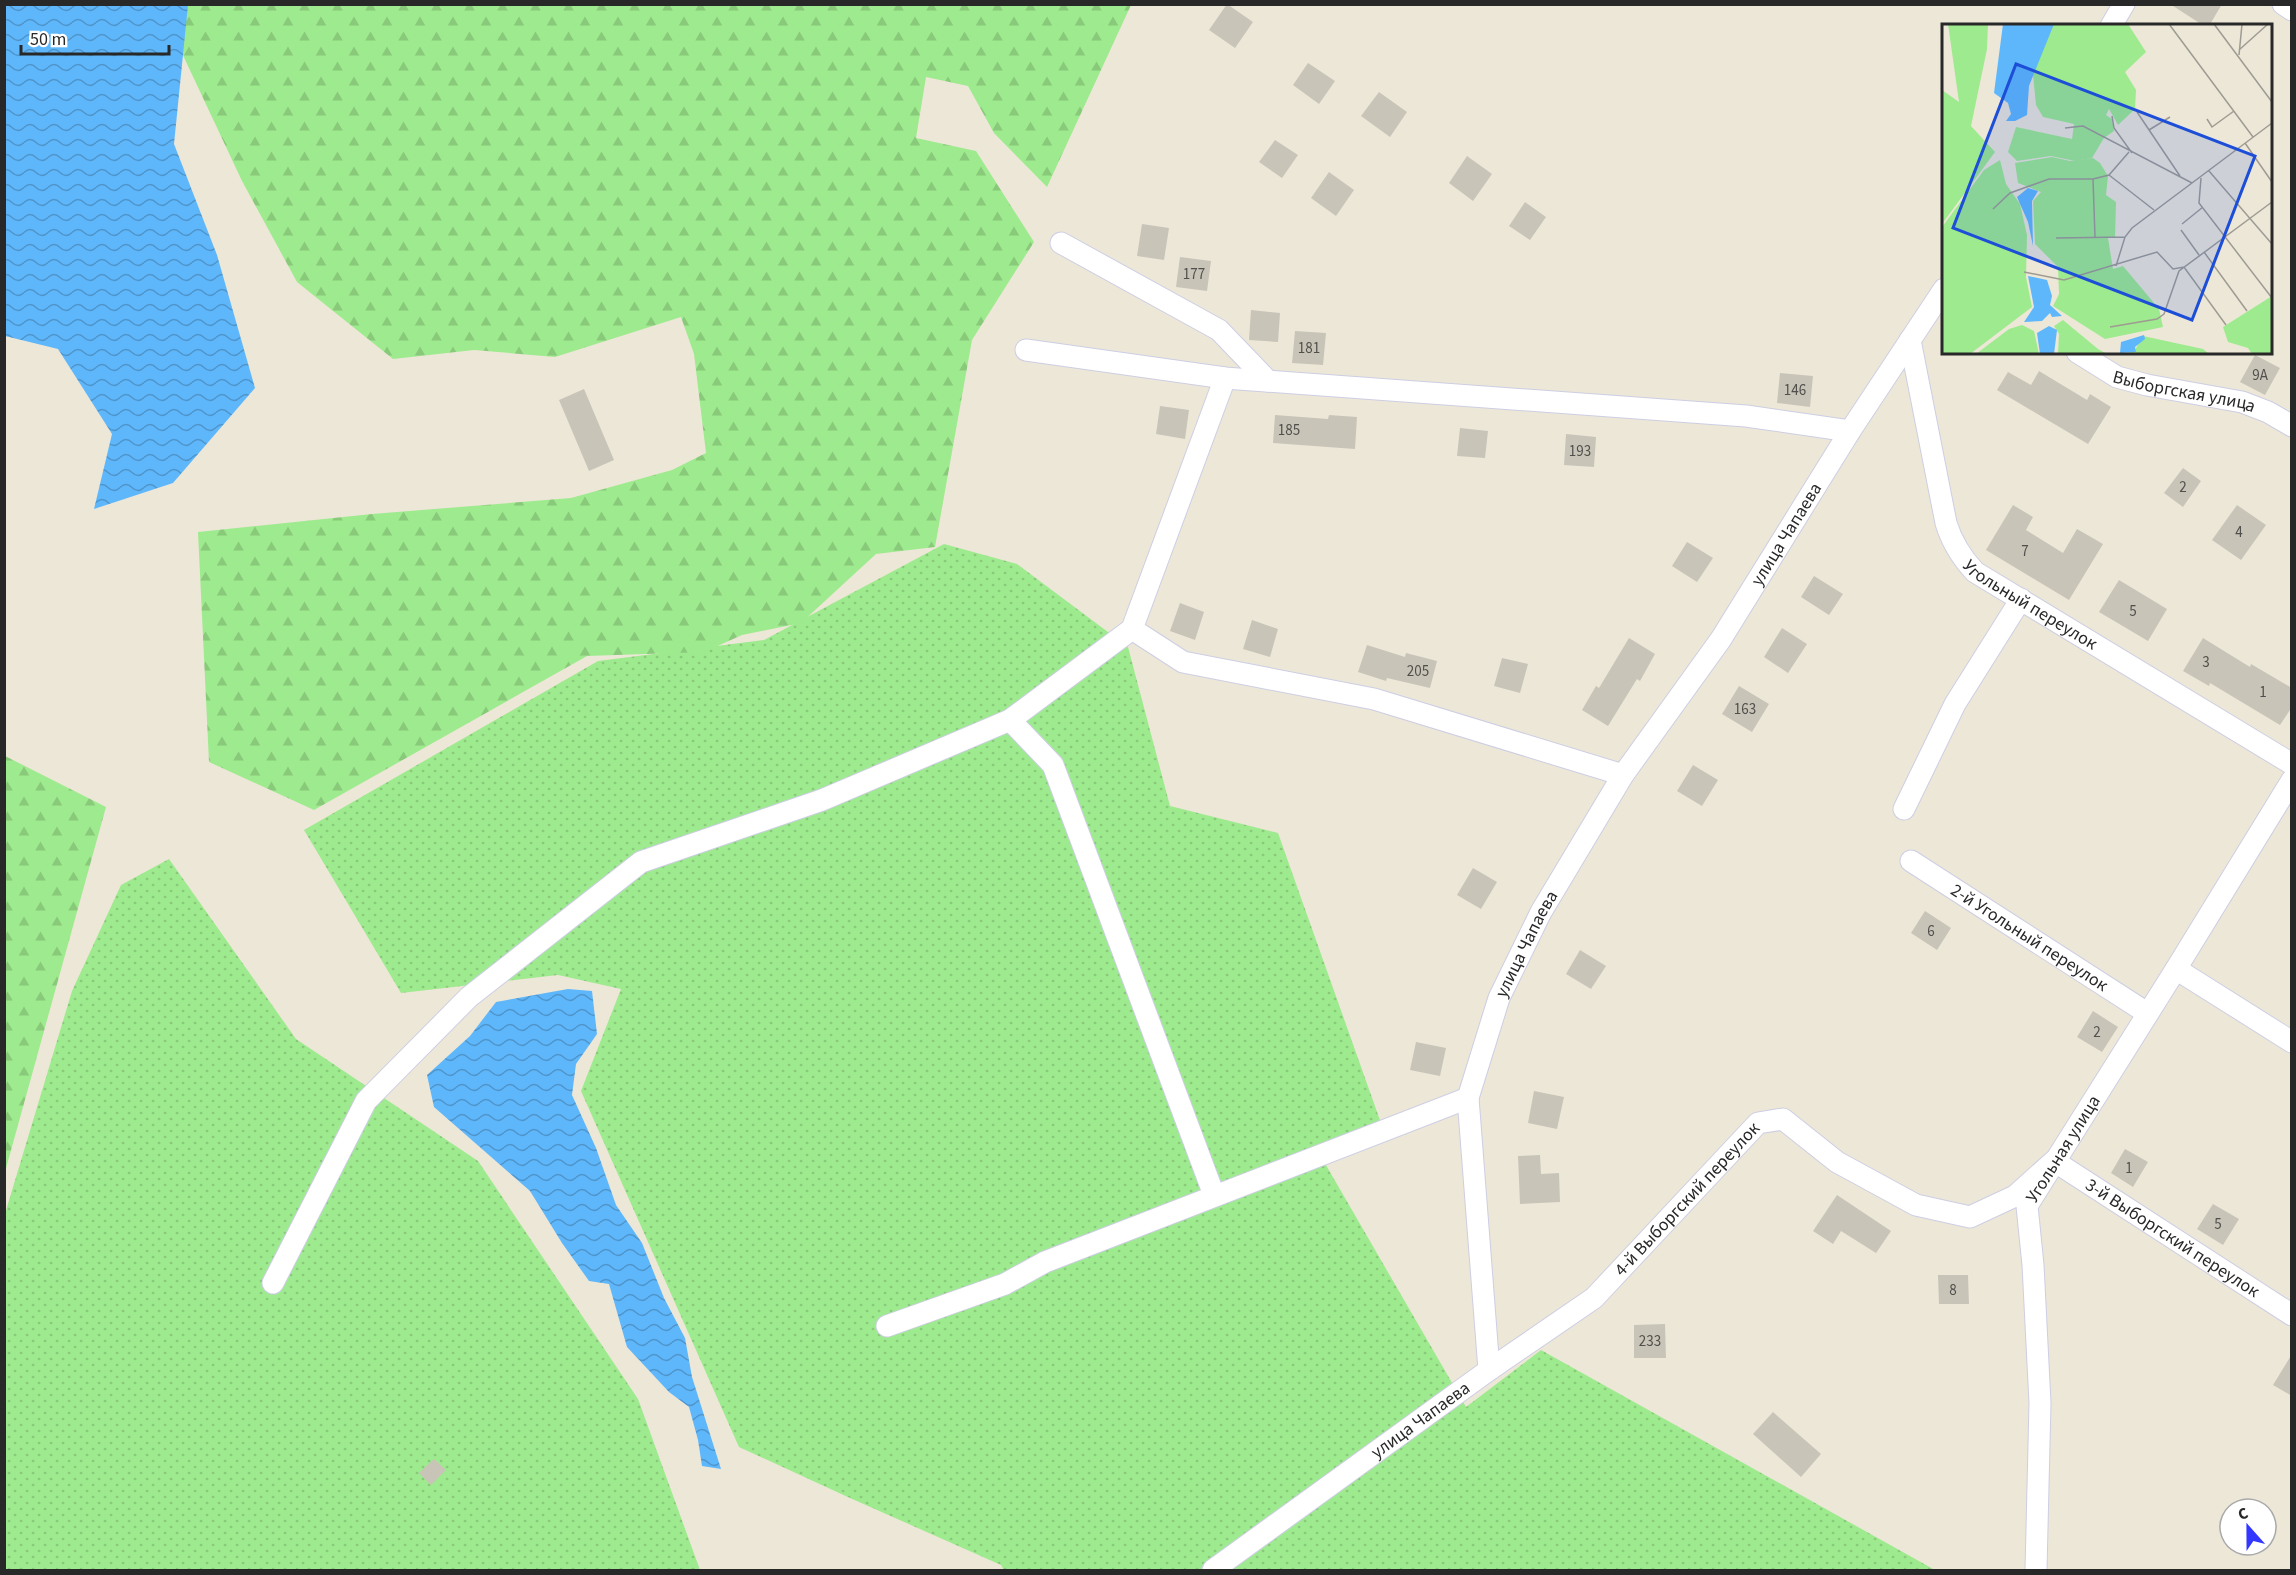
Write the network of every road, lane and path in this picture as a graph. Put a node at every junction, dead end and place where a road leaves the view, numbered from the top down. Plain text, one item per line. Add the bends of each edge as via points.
1 (2124, 4) edge
2 (2283, 4) edge
3 (2292, 10) edge
4 (2112, 24) edge
5 (1061, 243) dead end
6 (1942, 292) edge
7 (1910, 340) junction
8 (1026, 350) dead end
9 (2080, 354) edge
10 (1225, 378) junction
11 (1268, 381) junction
12 (2292, 426) edge
13 (1850, 431) junction
14 (2021, 599) junction
15 (1132, 629) junction
16 (1010, 720) junction
17 (2292, 764) edge
18 (1623, 775) junction
19 (2292, 780) edge
20 (1904, 809) dead end
21 (1911, 861) dead end
22 (2176, 969) junction
23 (2147, 1013) junction
24 (2292, 1042) edge
25 (1468, 1098) junction
26 (2054, 1161) junction
27 (1214, 1195) junction
28 (273, 1283) dead end
29 (2292, 1315) edge
30 (887, 1326) dead end
31 (1489, 1370) junction
32 (1213, 1570) edge
33 (2036, 1570) edge

1 - 4 street
2 - 3 street
5 - 11 street via 1219,330
6 - 7 street, улица Чапаева
7 - 13 street, улица Чапаева
7 - 14 street, Угольный переулок via 1950,537 1975,572
8 - 10 street
9 - 12 street, Выборгская улица via 2117,376 2242,402
10 - 11 street
10 - 15 street
11 - 13 street via 1746,416
13 - 18 street, улица Чапаева via 1721,639
14 - 17 street, Угольный переулок
14 - 20 street via 1955,704
15 - 16 street
15 - 18 street via 1183,662 1374,699
16 - 27 street via 1053,765
16 - 28 street via 822,800 641,862 469,997 366,1101
18 - 25 street, улица Чапаева via 1541,912 1499,998
19 - 22 street, Угольная улица
21 - 23 street, 2-й Угольный переулок
22 - 23 street, Угольная улица
22 - 24 street
23 - 26 street, Угольная улица
25 - 27 street
25 - 31 street, улица Чапаева
26 - 29 street, 3-й Выборгский переулок
26 - 31 street, 4-й Выборгский переулок via 2015,1196 1970,1217 1916,1205 1837,1162 1784,1119 1758,1123 1594,1298
26 - 33 street, Угольная улица via 2027,1206 2040,1403
27 - 30 street via 1045,1263 1005,1284
31 - 32 street, улица Чапаева

